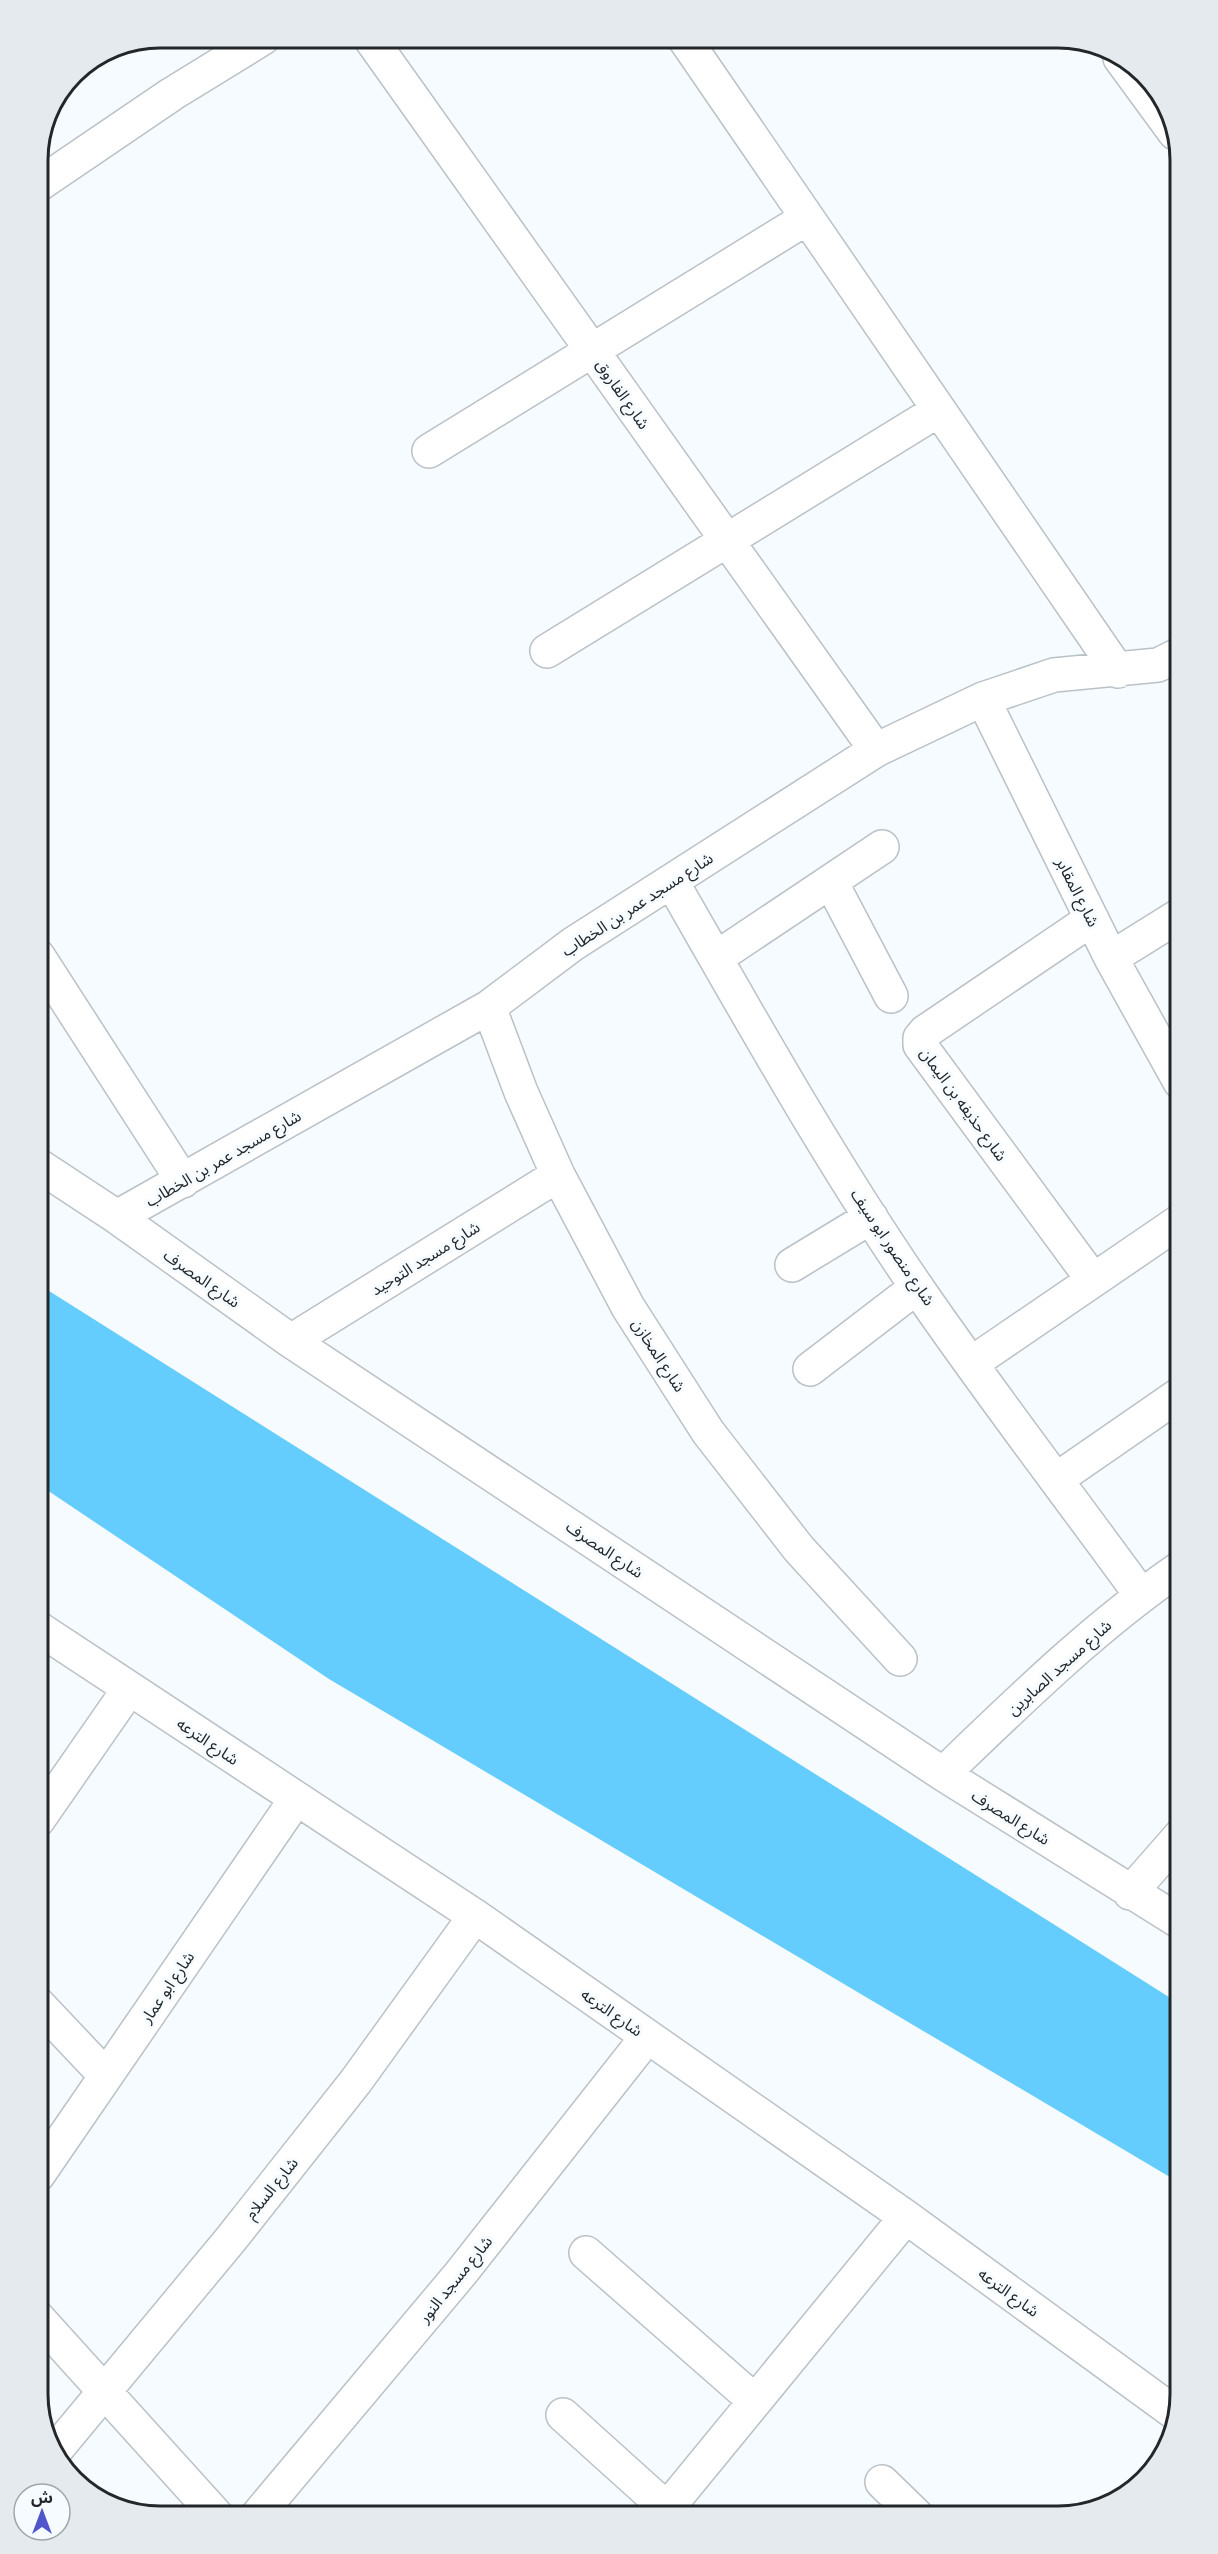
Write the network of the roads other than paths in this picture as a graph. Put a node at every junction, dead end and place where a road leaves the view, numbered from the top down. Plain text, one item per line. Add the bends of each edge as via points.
1 (246, 48) edge
2 (377, 48) edge
3 (691, 48) edge
4 (1137, 81) edge
5 (1157, 109) edge
6 (48, 178) edge
7 (807, 218) junction
8 (592, 351) junction
9 (939, 410) junction
10 (429, 451) dead end
11 (727, 540) junction
12 (547, 651) dead end
13 (1170, 659) edge
14 (1118, 671) junction
15 (983, 699) junction
16 (876, 750) junction
17 (882, 847) dead end
18 (672, 882) junction
19 (831, 882) junction
20 (1092, 919) junction
21 (1170, 921) edge
22 (716, 958) junction
23 (1111, 958) junction
24 (48, 972) edge
25 (891, 996) dead end
26 (489, 1007) junction
27 (1170, 1064) edge
28 (48, 1172) edge
29 (558, 1175) junction
30 (183, 1181) junction
31 (871, 1216) junction
32 (117, 1217) junction
33 (1170, 1228) edge
34 (792, 1265) dead end
35 (1093, 1280) junction
36 (917, 1287) junction
37 (291, 1341) junction
38 (972, 1363) junction
39 (810, 1369) dead end
40 (1170, 1401) edge
41 (1056, 1479) junction
42 (1170, 1575) edge
43 (1141, 1595) junction
44 (48, 1635) edge
45 (900, 1659) dead end
46 (129, 1689) junction
47 (943, 1774) junction
48 (296, 1799) junction
49 (48, 1806) edge
50 (1170, 1847) edge
51 (1130, 1893) junction
52 (1170, 1916) edge
53 (475, 1917) junction
54 (48, 2015) edge
55 (647, 2037) junction
56 (106, 2076) junction
57 (48, 2160) edge
58 (906, 2217) junction
59 (585, 2253) dead end
60 (48, 2329) edge
61 (104, 2391) junction
62 (755, 2401) junction
63 (1169, 2409) edge
64 (563, 2415) dead end
65 (60, 2444) edge
66 (882, 2482) dead end
67 (208, 2506) edge
68 (265, 2506) edge
69 (660, 2506) edge
70 (674, 2506) edge
71 (907, 2506) edge

1 - 6 street via 172,93
2 - 8 street, شارع الفاروق
3 - 7 street
4 - 5 street
7 - 8 street
7 - 9 street
8 - 10 street
8 - 11 street, شارع الفاروق
9 - 11 street
9 - 14 street
11 - 12 street
11 - 16 street, شارع الفاروق
13 - 14 street, شارع مسجد عمر بن الخطاب via 1158,665
14 - 15 street, شارع مسجد عمر بن الخطاب via 1054,675
15 - 16 street, شارع مسجد عمر بن الخطاب
15 - 20 street, شارع المقابر
16 - 18 street, شارع مسجد عمر بن الخطاب
17 - 19 street
18 - 22 street, شارع منصور ابو سيف
18 - 26 street, شارع مسجد عمر بن الخطاب via 573,944
19 - 22 street
19 - 25 street
20 - 23 street, شارع المقابر
20 - 35 street, شارع حذيفه بن اليمان via 925,1032 920,1045
21 - 23 street
22 - 31 street, شارع منصور ابو سيف
23 - 27 street, شارع المقابر
24 - 30 street
26 - 29 street, شارع المخازن
26 - 30 street, شارع مسجد عمر بن الخطاب
28 - 32 street, شارع المصرف
29 - 37 street, شارع مسجد التوحيد
29 - 45 street, شارع المخازن via 628,1307 708,1432 799,1549
30 - 32 street, شارع مسجد عمر بن الخطاب
31 - 34 street
31 - 36 street, شارع منصور ابو سيف
32 - 37 street, شارع المصرف
33 - 35 street
35 - 38 street
36 - 38 street, شارع منصور ابو سيف
36 - 39 street
37 - 47 street, شارع المصرف
38 - 41 street, شارع منصور ابو سيف
40 - 41 street
41 - 43 street, شارع منصور ابو سيف
42 - 43 street, شارع مسجد الصابرين
43 - 47 street, شارع مسجد الصابرين via 1042,1679
44 - 46 street, شارع الترعه
46 - 48 street, شارع الترعه
46 - 49 street
47 - 51 street, شارع المصرف
48 - 53 street, شارع الترعه
48 - 56 street, شارع ابو عمار
50 - 51 street
51 - 52 street, شارع المصرف
53 - 55 street, شارع الترعه
53 - 61 street, شارع السلام via 356,2081
54 - 56 street
55 - 58 street, شارع الترعه
55 - 68 street, شارع مسجد النور via 461,2273
56 - 57 street, شارع ابو عمار
58 - 62 street
58 - 63 street, شارع الترعه
59 - 62 street
60 - 61 street
61 - 65 street, شارع السلام
61 - 67 street
62 - 70 street
64 - 69 street
66 - 71 street

